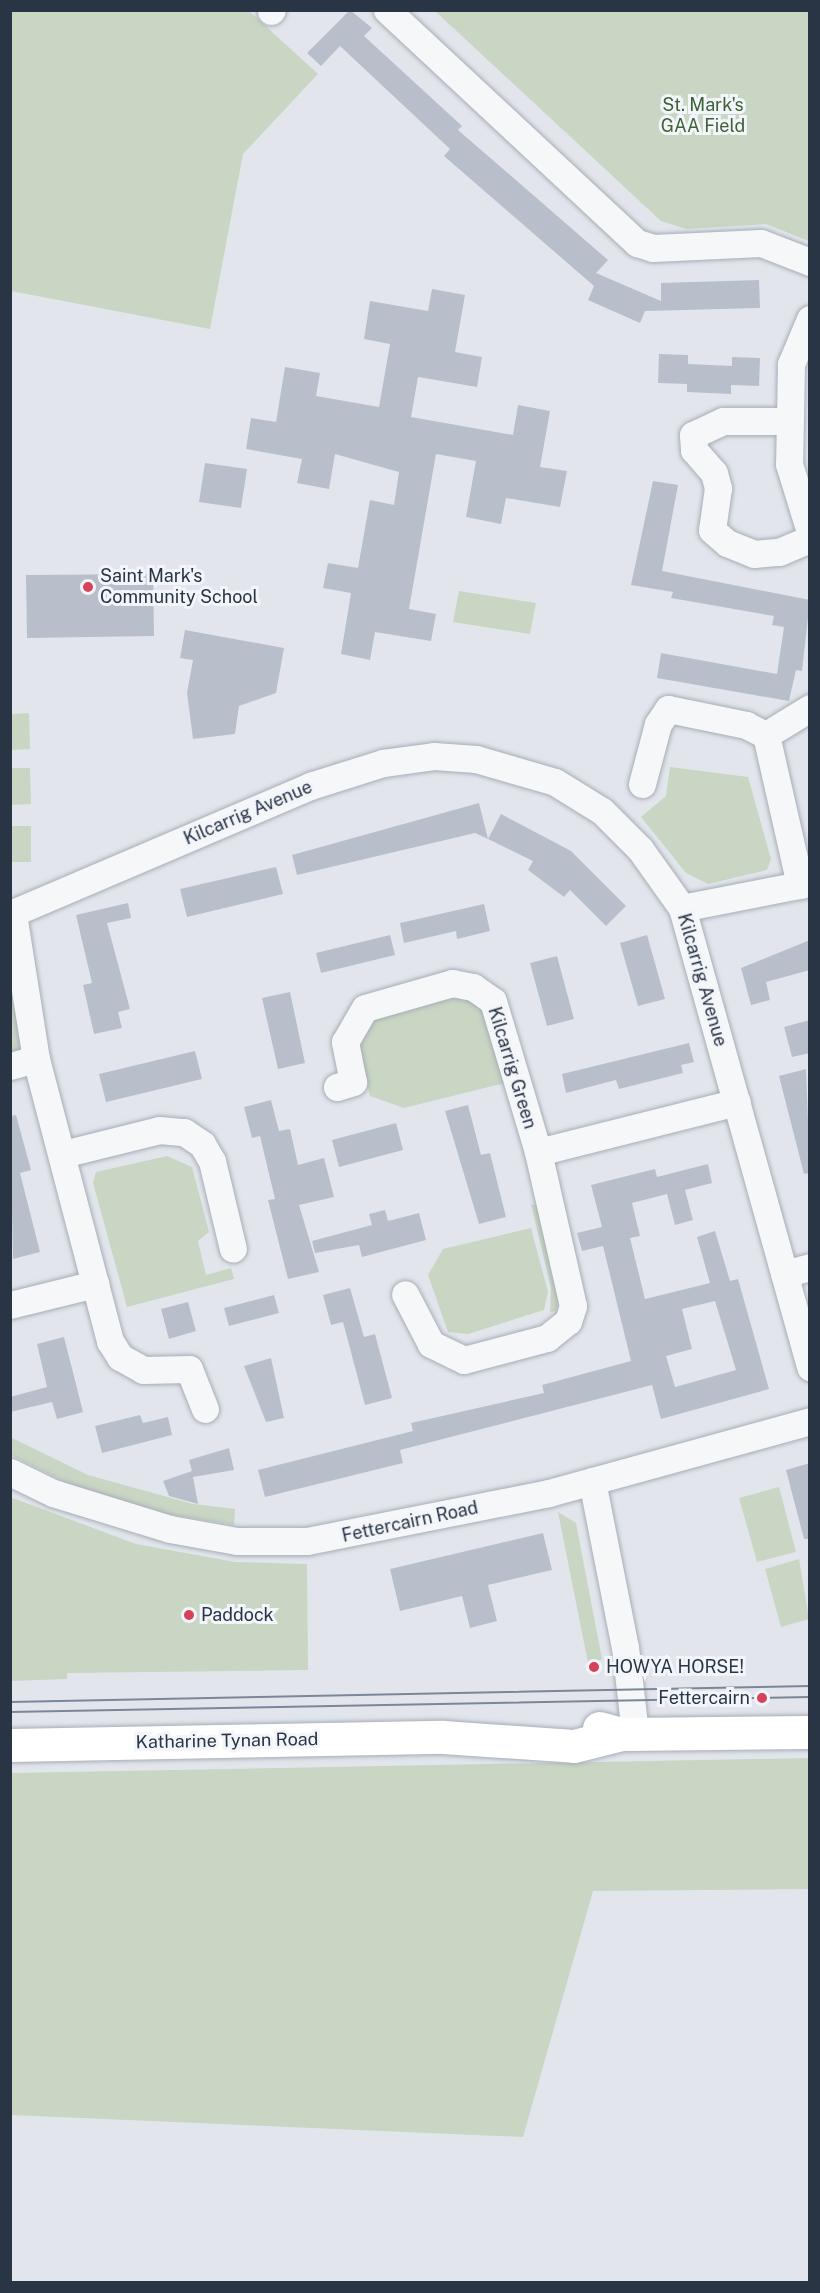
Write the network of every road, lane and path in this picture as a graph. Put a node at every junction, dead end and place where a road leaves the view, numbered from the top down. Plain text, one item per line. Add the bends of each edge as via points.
1 (387, 10) edge
2 (810, 262) edge
3 (810, 319) edge
4 (789, 420) junction
5 (810, 532) edge
6 (810, 539) edge
7 (810, 708) edge
8 (766, 735) junction
9 (642, 784) dead end
10 (805, 884) edge
11 (682, 908) junction
12 (12, 914) edge
13 (36, 1059) junction
14 (10, 1066) edge
15 (337, 1088) dead end
16 (737, 1102) junction
17 (538, 1152) junction
18 (63, 1154) junction
19 (233, 1249) dead end
20 (810, 1267) edge
21 (784, 1274) junction
22 (95, 1284) junction
23 (405, 1294) dead end
24 (10, 1305) edge
25 (810, 1367) edge
26 (205, 1409) dead end
27 (810, 1421) edge
28 (10, 1472) edge
29 (592, 1481) junction
30 (810, 1732) edge
31 (628, 1734) junction
32 (10, 1745) edge

1 - 2 street via 637,243 653,248 761,243
3 - 4 street via 791,364
4 - 5 street via 789,464
4 - 6 street via 723,421 703,427 693,435 694,450 714,473 718,488 712,530 727,543 754,554 779,552
7 - 8 street
8 - 9 street via 746,725 668,709 658,724
8 - 10 street
10 - 11 street
11 - 12 street, Kilcarrig Avenue via 640,849 602,811 555,783 518,769 434,756 383,763 310,786
11 - 16 street, Kilcarrig Avenue
12 - 13 street
13 - 14 street
13 - 18 street
15 - 17 street, Kilcarrig Green via 353,1082 345,1042 365,1008 452,983 473,987 497,1009
16 - 17 street, Kilcarrig Green
16 - 21 street, Kilcarrig Avenue
17 - 23 street, Kilcarrig Green via 571,1283 573,1306 558,1333 464,1360 431,1344
18 - 19 street via 159,1130 184,1132 202,1144 212,1161
18 - 22 street
20 - 21 street
21 - 25 street, Kilcarrig Avenue
22 - 24 street
22 - 26 street via 110,1341 120,1356 155,1372 189,1369
27 - 29 street, Fettercairn Road
28 - 29 street, Fettercairn Road via 111,1513 237,1541 341,1537
29 - 31 street via 625,1647
30 - 31 main road, Katharine Tynan Road
31 - 32 main road, Katharine Tynan Road via 588,1724 550,1724 443,1737

